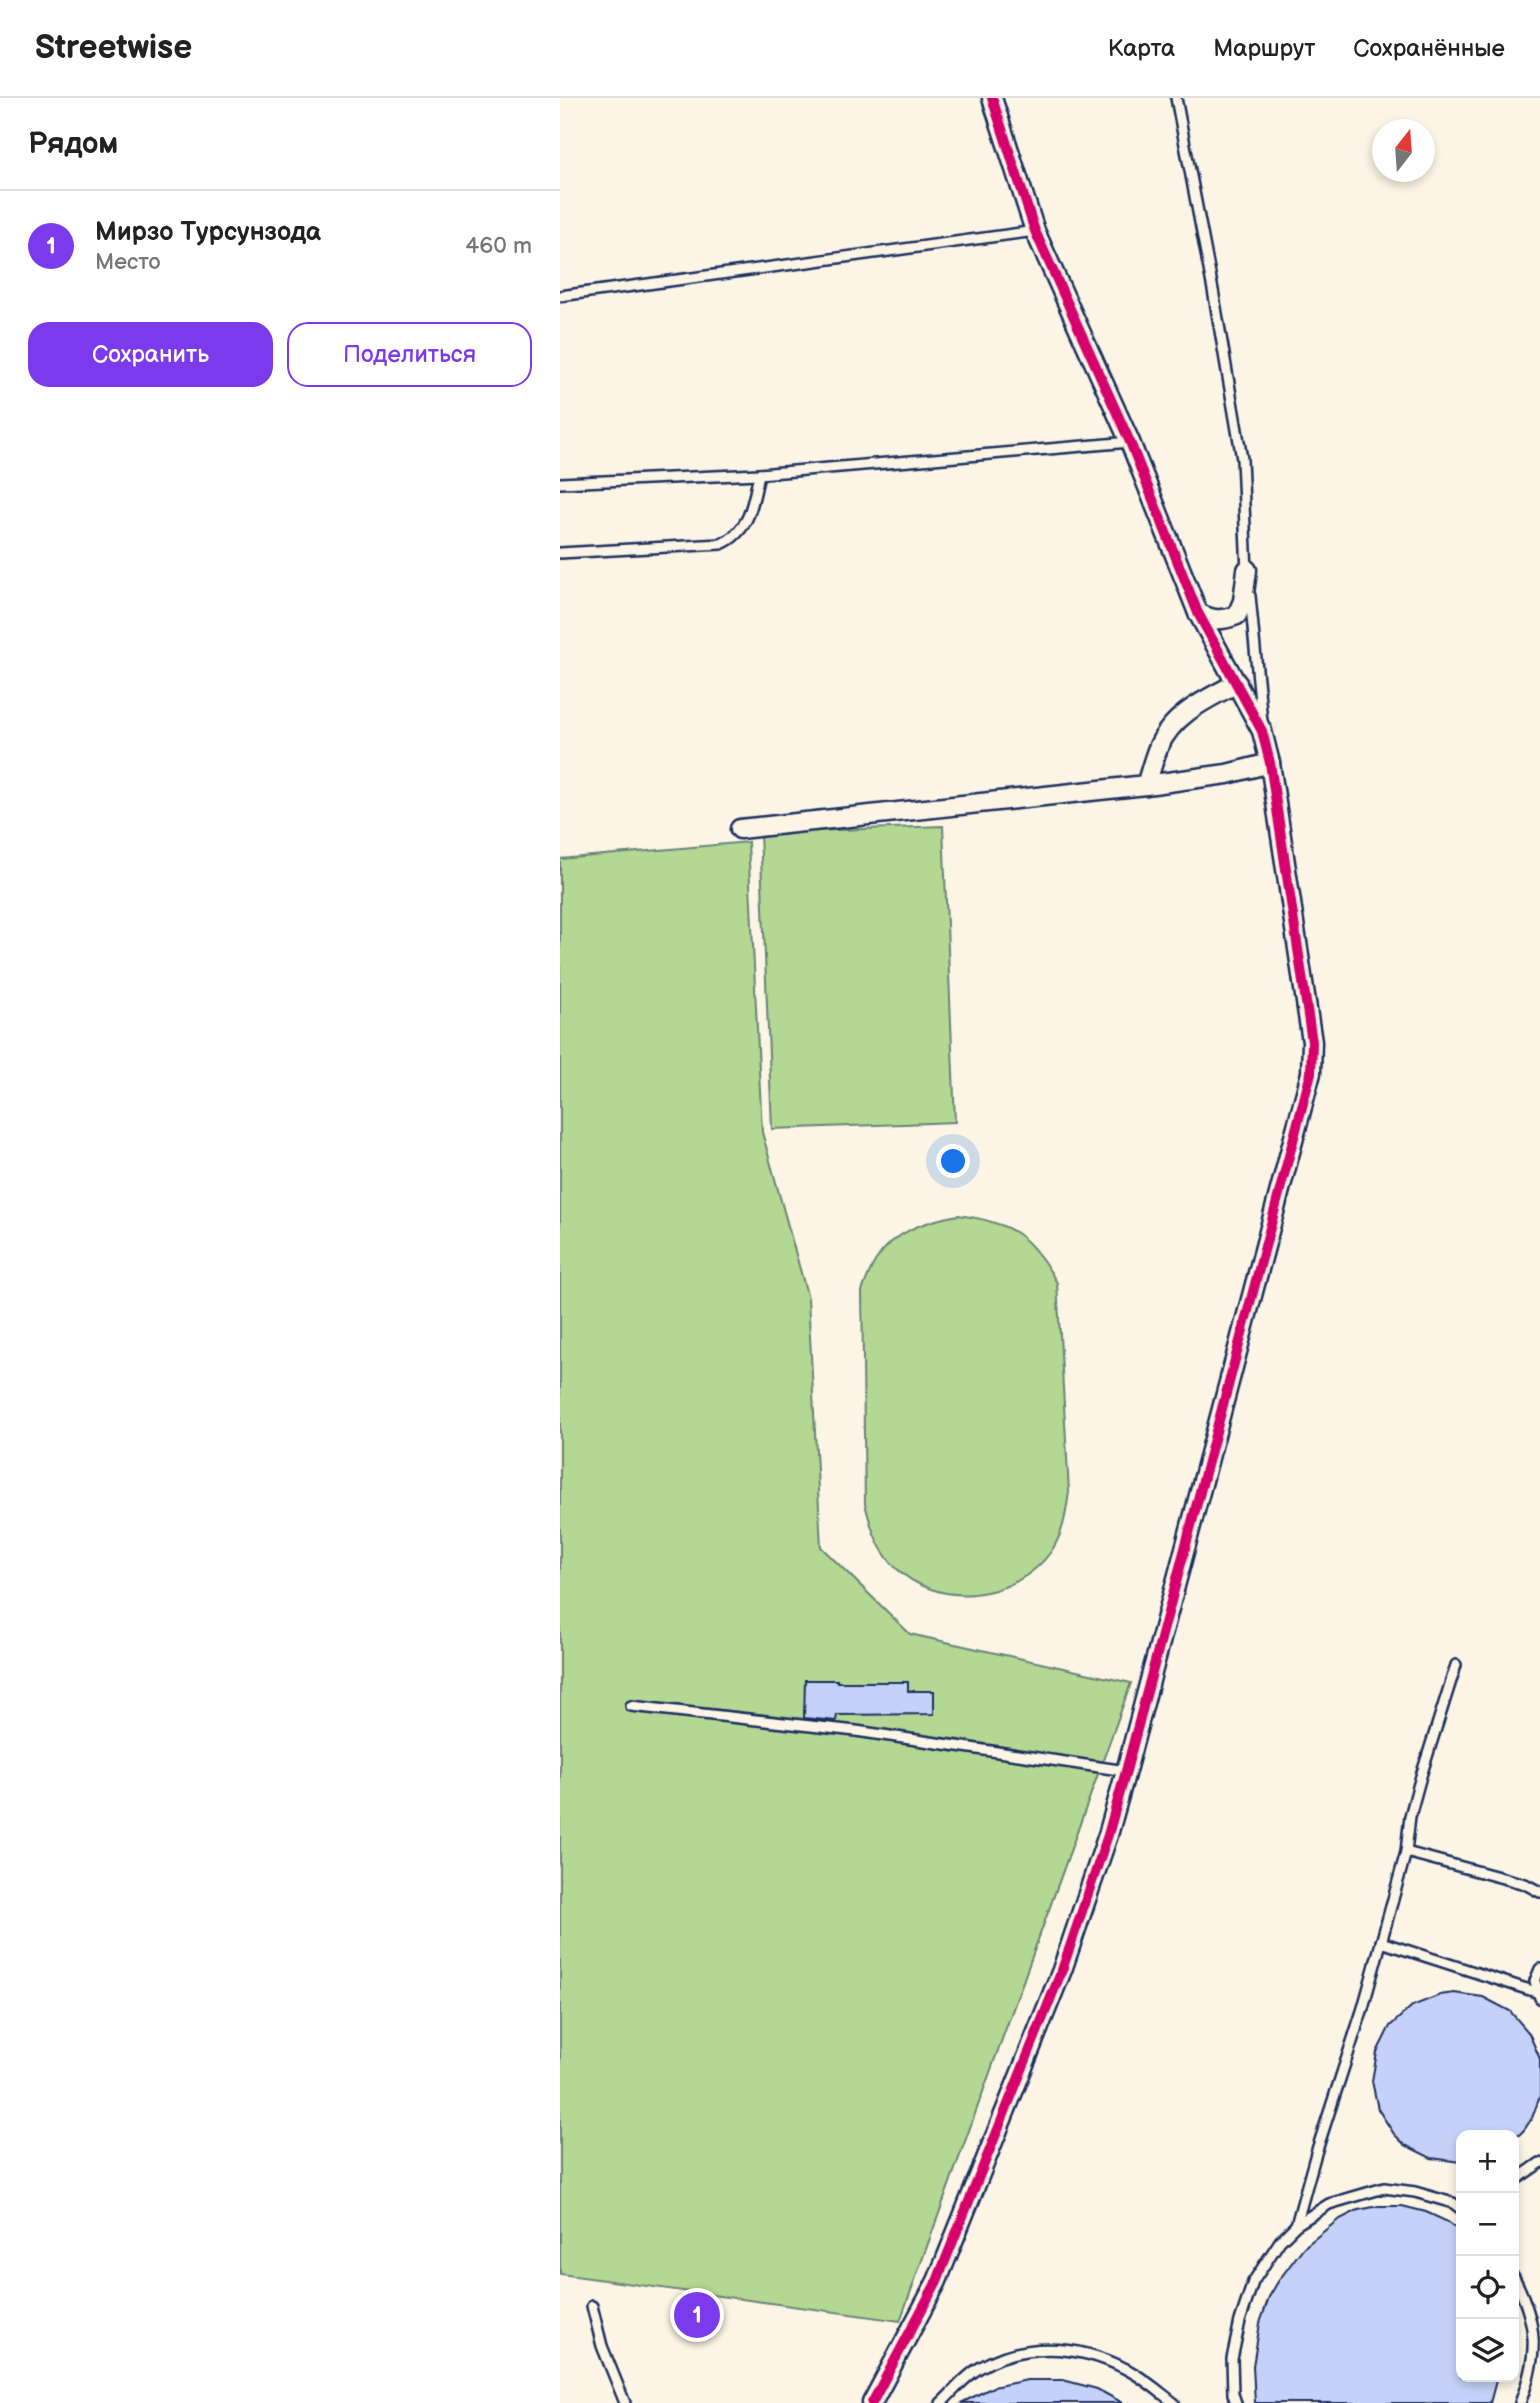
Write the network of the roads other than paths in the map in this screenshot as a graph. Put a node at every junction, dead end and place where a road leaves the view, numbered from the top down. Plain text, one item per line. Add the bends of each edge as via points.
1 (992, 98) edge
2 (1176, 98) edge
3 (1034, 231) junction
4 (560, 296) edge
5 (1130, 442) junction
6 (759, 474) junction
7 (560, 483) edge
8 (560, 554) edge
9 (1247, 570) junction
10 (1198, 613) junction
11 (1237, 683) junction
12 (1262, 731) junction
13 (1270, 763) junction
14 (1146, 785) junction
15 (740, 829) dead end
16 (1456, 1665) dead end
17 (631, 1706) dead end
18 (1126, 1771) junction
19 (1406, 1852) junction
20 (1540, 1892) edge
21 (1381, 1942) junction
22 (1540, 1969) edge
23 (1538, 1995) edge
24 (1540, 2163) edge
25 (1519, 2178) edge
26 (1456, 2205) edge
27 (1296, 2224) junction
28 (1519, 2287) edge
29 (592, 2306) dead end
30 (625, 2403) edge
31 (873, 2403) edge
32 (941, 2403) edge
33 (1174, 2403) edge
34 (1236, 2403) edge
35 (1520, 2403) edge

1 - 3 street
2 - 9 lane via 1242,459
3 - 4 lane
3 - 5 street
5 - 6 lane
5 - 10 street
6 - 7 lane
6 - 8 lane via 743,528 721,544
9 - 10 street via 1237,615 1211,621
9 - 12 lane
10 - 11 street
11 - 12 street
11 - 14 street via 1191,707 1171,727 1158,746
12 - 13 street
13 - 14 street
13 - 18 street via 1312,1042 1311,1073
14 - 15 street
16 - 19 lane via 1410,1816
17 - 18 lane via 856,1731
18 - 31 street via 1062,1970 937,2281
19 - 20 lane
19 - 21 lane
21 - 23 lane
21 - 27 lane
22 - 23 lane via 1535,1981
24 - 25 lane
26 - 27 lane via 1384,2188 1329,2203
27 - 34 lane via 1253,2282 1232,2359
28 - 35 lane via 1535,2345
29 - 30 lane
32 - 33 lane via 979,2368 1018,2351 1060,2348 1083,2352 1134,2373

